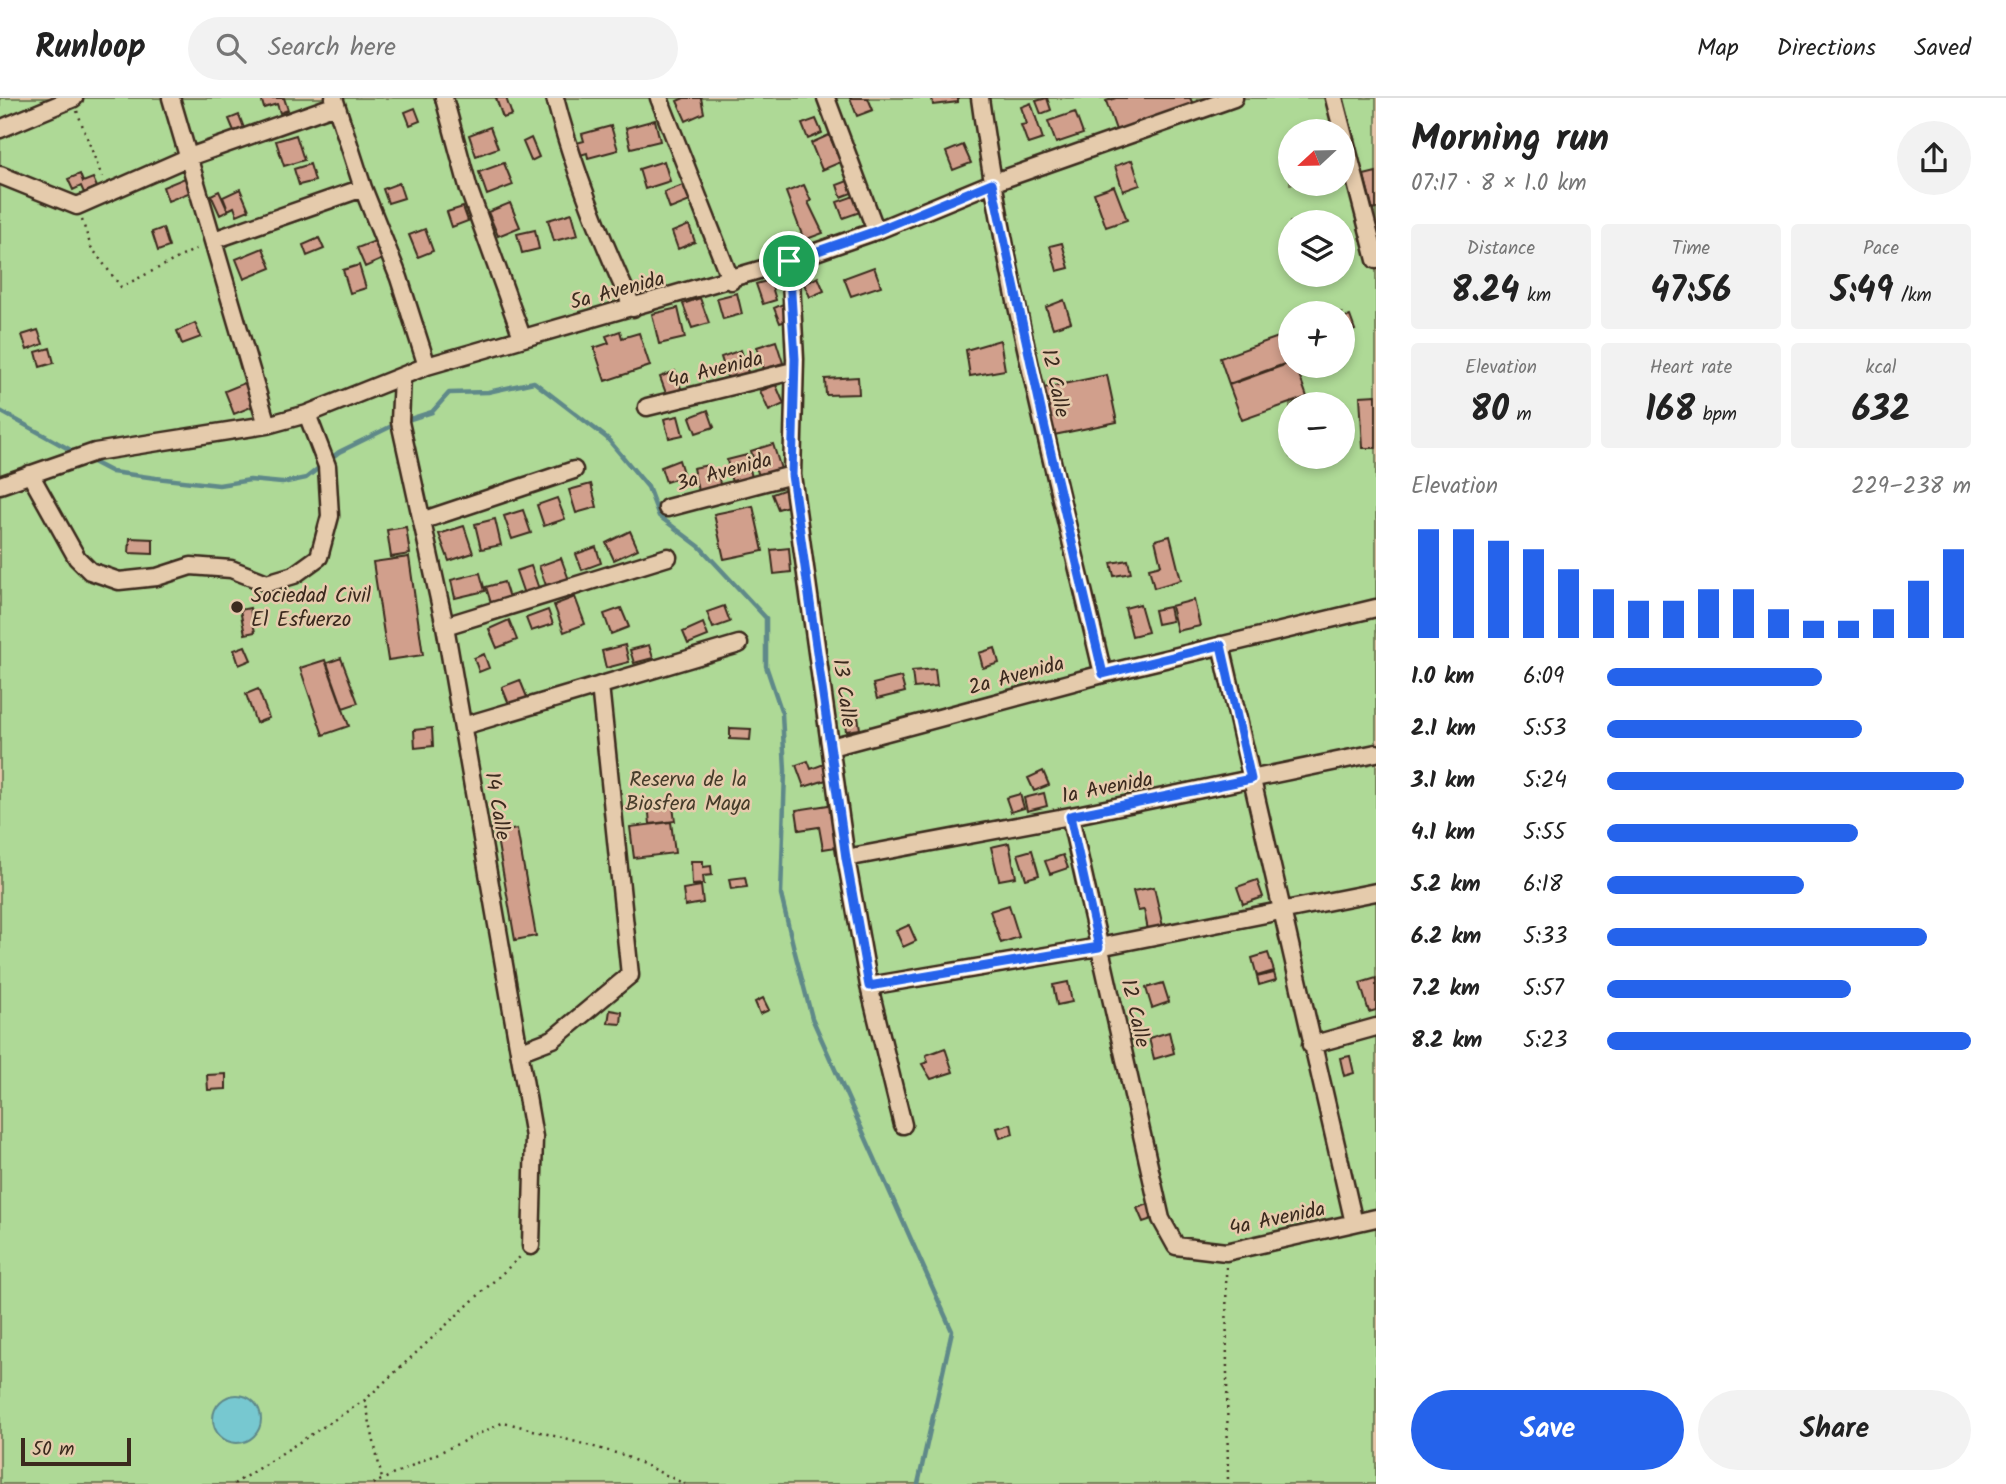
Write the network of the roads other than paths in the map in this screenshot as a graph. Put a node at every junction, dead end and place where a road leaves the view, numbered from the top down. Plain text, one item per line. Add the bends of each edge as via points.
1 (73, 98) edge
2 (171, 98) edge
3 (444, 98) edge
4 (555, 98) edge
5 (659, 98) edge
6 (825, 98) edge
7 (980, 98) edge
8 (1234, 98) edge
9 (1334, 98) edge
10 (335, 101) edge
11 (0, 129) edge
12 (189, 157) junction
13 (0, 175) edge
14 (992, 183) junction
15 (363, 188) junction
16 (876, 231) junction
17 (214, 240) junction
18 (1376, 260) edge
19 (789, 261) junction
20 (731, 281) junction
21 (633, 309) junction
22 (522, 337) junction
23 (427, 366) junction
24 (793, 371) junction
25 (401, 376) junction
26 (647, 407) dead end
27 (307, 414) junction
28 (267, 425) junction
29 (574, 470) dead end
30 (30, 474) junction
31 (792, 475) junction
32 (0, 485) edge
33 (667, 508) dead end
34 (424, 520) junction
35 (668, 557) dead end
36 (1376, 608) edge
37 (445, 626) junction
38 (739, 644) dead end
39 (1221, 645) junction
40 (1103, 674) junction
41 (600, 685) junction
42 (463, 726) junction
43 (831, 747) junction
44 (1376, 753) edge
45 (1251, 779) junction
46 (1070, 816) junction
47 (846, 858) junction
48 (1376, 892) edge
49 (1281, 911) junction
50 (1099, 947) junction
51 (869, 986) junction
52 (1376, 1027) edge
53 (1311, 1045) junction
54 (519, 1052) junction
55 (903, 1125) dead end
56 (1376, 1218) edge
57 (1161, 1219) joint
58 (1354, 1223) junction
59 (531, 1246) road end

1 - 11 street
2 - 12 street
3 - 22 street via 468,190
4 - 21 street via 579,182
5 - 20 street
6 - 16 street
7 - 14 street, 12 Calle
8 - 14 street, 5a Avenida
9 - 18 street
10 - 12 street
10 - 15 street
12 - 13 street via 77,205
12 - 17 street
14 - 16 street, 5a Avenida
14 - 40 street, 12 Calle
15 - 17 street
15 - 23 street
16 - 19 street, 5a Avenida
17 - 28 street
19 - 20 street, 5a Avenida
19 - 24 street, 13 Calle
20 - 21 street, 5a Avenida
21 - 22 street, 5a Avenida
22 - 23 street, 5a Avenida
23 - 25 street, 5a Avenida
24 - 26 street, 4a Avenida
24 - 31 street, 13 Calle
25 - 27 street, 5a Avenida
25 - 34 street, 14 Calle via 400,422
27 - 28 street, 5a Avenida
27 - 30 street via 327,466 330,516 319,557 294,575 267,583 231,569 191,566 157,577 118,581 90,571 77,558
28 - 30 street, 5a Avenida via 95,452
29 - 34 street
30 - 32 street, 5a Avenida
31 - 33 street, 3a Avenida
31 - 43 street, 13 Calle
34 - 37 street, 14 Calle
35 - 37 street
36 - 39 street, 2a Avenida
37 - 42 street, 14 Calle
38 - 41 street
39 - 40 street, 2a Avenida
39 - 45 street
40 - 43 street, 2a Avenida
41 - 42 street
41 - 54 street via 630,975 553,1039
42 - 54 street, 14 Calle
43 - 47 street, 13 Calle
44 - 45 street, 1a Avenida
45 - 46 street, 1a Avenida
45 - 49 street
46 - 47 street, 1a Avenida
46 - 50 street, 12 Calle
47 - 51 street, 13 Calle
48 - 49 street
49 - 50 street
49 - 53 street
50 - 51 street
50 - 57 street, 12 Calle
51 - 55 street, 13 Calle
52 - 53 street
53 - 58 street
54 - 59 street, 14 Calle via 534,1137
56 - 58 street, 4a Avenida
57 - 58 street, 4a Avenida via 1176,1246 1226,1251

